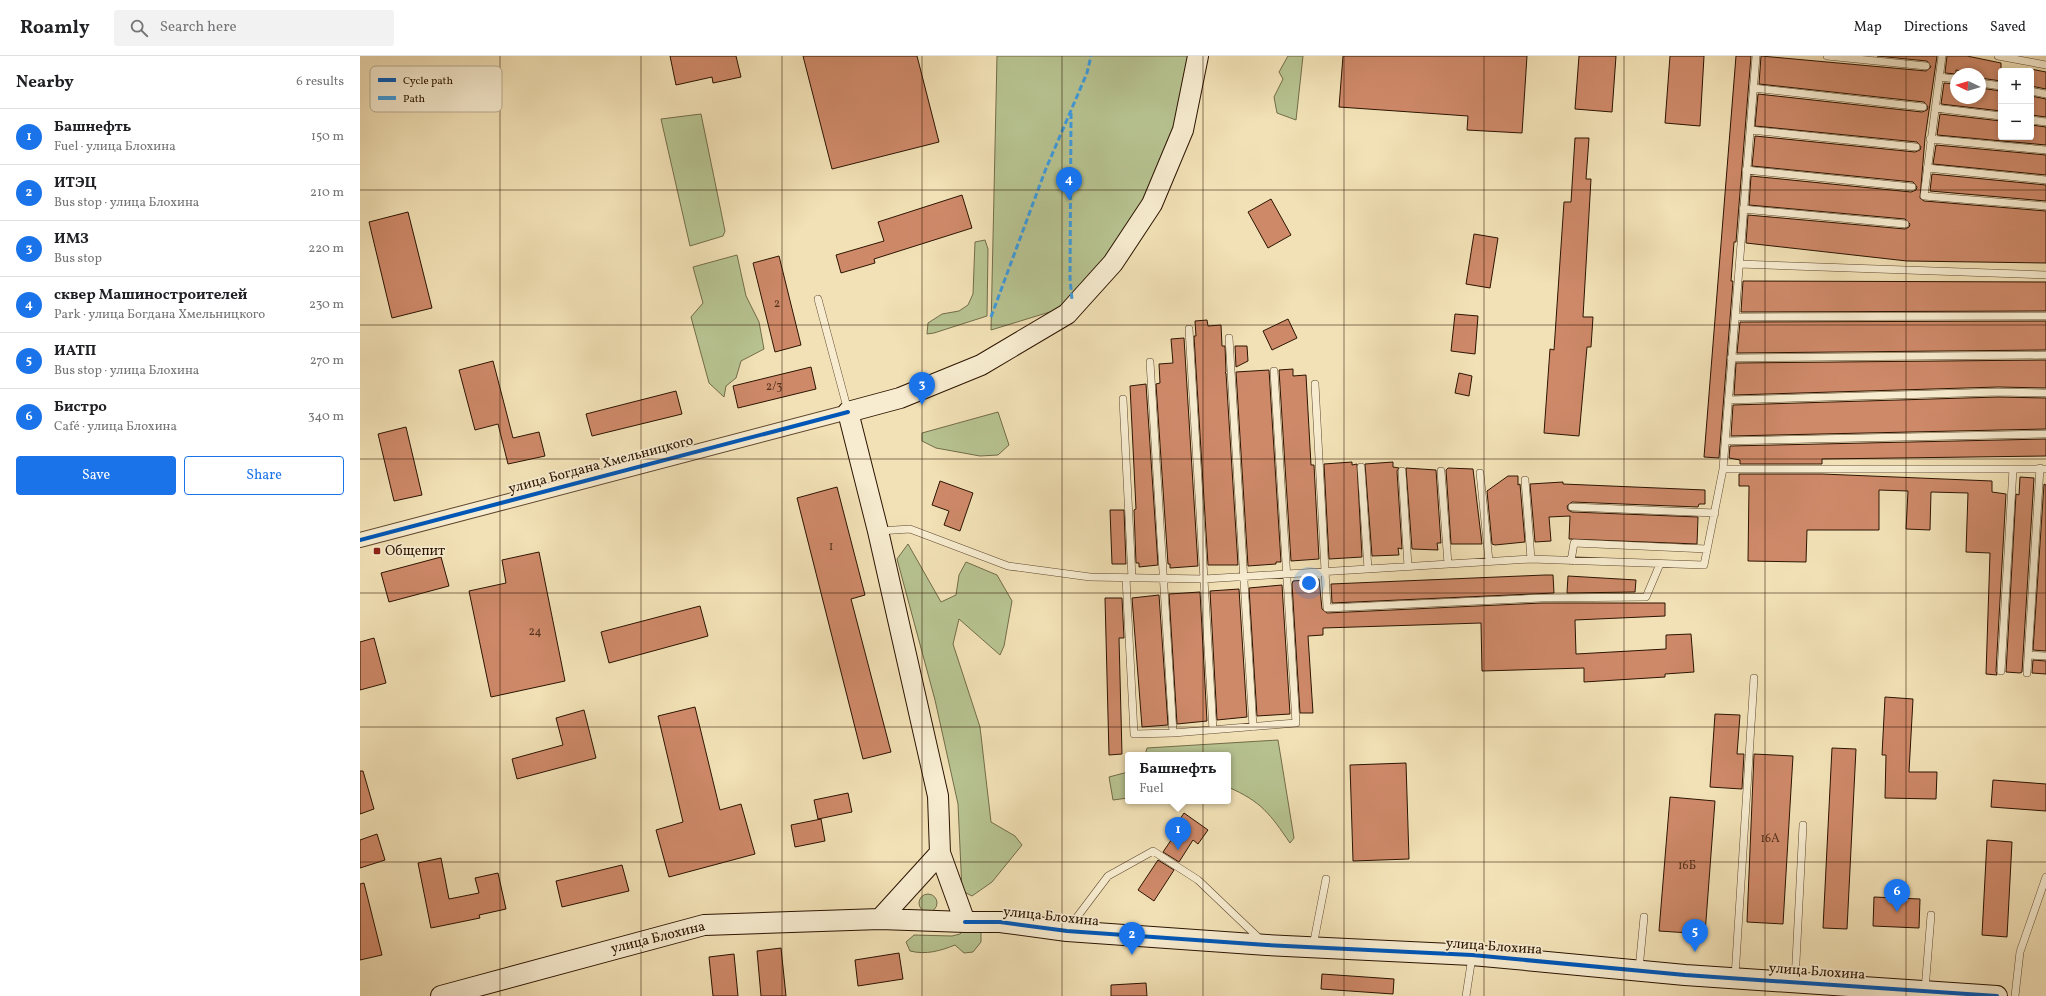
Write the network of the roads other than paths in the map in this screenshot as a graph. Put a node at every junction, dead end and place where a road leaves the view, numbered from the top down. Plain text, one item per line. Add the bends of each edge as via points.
1 (1198, 56) edge
2 (1756, 56) edge
3 (1827, 56) edge
4 (1942, 56) edge
5 (1998, 56) edge
6 (2046, 65) edge
7 (1926, 66) dead end
8 (1939, 77) junction
9 (1950, 78) edge
10 (1986, 84) edge
11 (1998, 86) edge
12 (1753, 88) junction
13 (2034, 92) edge
14 (2046, 94) edge
15 (1923, 107) dead end
16 (1935, 108) junction
17 (1998, 116) edge
18 (2034, 120) edge
19 (2046, 122) edge
20 (1750, 130) junction
21 (1930, 138) junction
22 (1916, 147) dead end
23 (2046, 150) edge
24 (1927, 168) junction
25 (1746, 170) junction
26 (2046, 180) edge
27 (1912, 187) dead end
28 (2046, 206) edge
29 (1743, 209) junction
30 (1905, 224) dead end
31 (1739, 264) junction
32 (2046, 275) edge
33 (818, 300) dead end
34 (2046, 316) edge
35 (1735, 317) junction
36 (1189, 329) dead end
37 (1229, 338) dead end
38 (2046, 355) edge
39 (1731, 358) junction
40 (1150, 362) dead end
41 (1274, 371) dead end
42 (1315, 384) dead end
43 (2046, 393) edge
44 (1123, 399) dead end
45 (1728, 400) junction
46 (848, 412) junction
47 (2046, 434) edge
48 (1725, 440) junction
49 (1361, 467) dead end
50 (2013, 468) junction
51 (2043, 468) edge
52 (1723, 469) junction
53 (1402, 471) dead end
54 (1441, 471) dead end
55 (1480, 473) dead end
56 (1524, 480) dead end
57 (1572, 507) dead end
58 (1715, 512) junction
59 (878, 531) junction
60 (360, 540) edge
61 (1707, 549) junction
62 (1531, 559) junction
63 (1489, 561) junction
64 (1571, 561) junction
65 (1448, 564) junction
66 (1660, 564) junction
67 (1408, 566) junction
68 (1368, 569) junction
69 (1326, 571) junction
70 (1286, 574) junction
71 (1243, 576) junction
72 (1129, 578) junction
73 (1163, 578) junction
74 (1204, 578) junction
75 (2028, 655) junction
76 (2046, 656) edge
77 (2001, 671) dead end
78 (2027, 673) dead end
79 (1754, 678) dead end
80 (1253, 727) junction
81 (1213, 730) junction
82 (1173, 733) junction
83 (1803, 825) dead end
84 (940, 853) junction
85 (2046, 877) edge
86 (1326, 879) dead end
87 (1931, 915) dead end
88 (1644, 917) dead end
89 (880, 919) junction
90 (965, 922) junction
91 (1067, 931) junction
92 (1267, 945) junction
93 (1313, 947) junction
94 (1472, 955) junction
95 (1639, 971) junction
96 (1735, 978) junction
97 (1795, 982) junction
98 (1925, 991) junction
99 (441, 996) edge
100 (1466, 996) edge
101 (1997, 996) edge
102 (2015, 996) edge

1 - 46 main road, улица Богдана Хмельницкого via 1183,130 1152,204 1113,263 1066,314 981,365 900,398
2 - 12 lane
3 - 7 lane
4 - 8 lane
5 - 6 lane
8 - 9 lane
8 - 16 lane
10 - 11 lane
12 - 15 lane
12 - 20 lane
13 - 14 lane
16 - 17 lane
16 - 21 lane
18 - 19 lane
20 - 22 lane
20 - 25 lane
21 - 23 lane
21 - 24 lane
24 - 26 lane
24 - 28 lane via 1924,196
25 - 27 lane
25 - 29 lane
29 - 30 lane
29 - 31 lane
31 - 32 lane
31 - 35 lane
33 - 46 lane
34 - 35 lane
35 - 39 lane
36 - 74 lane
37 - 71 lane
38 - 39 lane
39 - 45 lane
40 - 73 lane
41 - 70 lane
42 - 69 lane
43 - 45 lane via 1998,392
44 - 72 lane
45 - 48 lane
46 - 59 main road
46 - 60 street, улица Богдана Хмельницкого
47 - 48 lane
48 - 52 lane
49 - 68 lane
50 - 51 lane
50 - 52 lane
50 - 77 lane
51 - 75 lane
52 - 58 lane
53 - 67 lane
54 - 65 lane
55 - 63 lane
56 - 62 lane
57 - 58 lane
58 - 61 lane
59 - 72 lane via 910,529 1008,566 1090,577
59 - 84 main road via 938,796
61 - 64 lane via 1574,543
61 - 66 lane via 1704,565
62 - 63 lane
62 - 64 lane
63 - 65 lane
64 - 66 lane
65 - 67 lane
66 - 69 lane via 1646,597 1542,598 1327,608
67 - 68 lane
68 - 69 lane
69 - 70 lane
70 - 71 lane
70 - 80 lane via 1296,723
71 - 74 lane
71 - 80 lane
72 - 73 lane
72 - 82 lane via 1134,734
73 - 74 lane
73 - 82 lane
74 - 81 lane
75 - 76 lane
75 - 78 lane
79 - 96 lane
80 - 81 lane
81 - 82 lane
83 - 97 lane
84 - 89 main road
84 - 90 main road
85 - 102 lane via 2020,952
86 - 93 lane
87 - 98 lane
88 - 95 lane
89 - 90 main road, улица Блохина
89 - 99 main road, улица Блохина via 704,925
90 - 91 main road, улица Блохина via 1000,922
91 - 92 main road, улица Блохина
91 - 92 lane via 1108,876 1152,851 1198,880
92 - 93 main road, улица Блохина
93 - 94 main road, улица Блохина
94 - 95 main road, улица Блохина
94 - 100 lane
95 - 96 main road, улица Блохина
96 - 97 main road, улица Блохина
97 - 98 main road, улица Блохина
98 - 101 main road, улица Блохина

